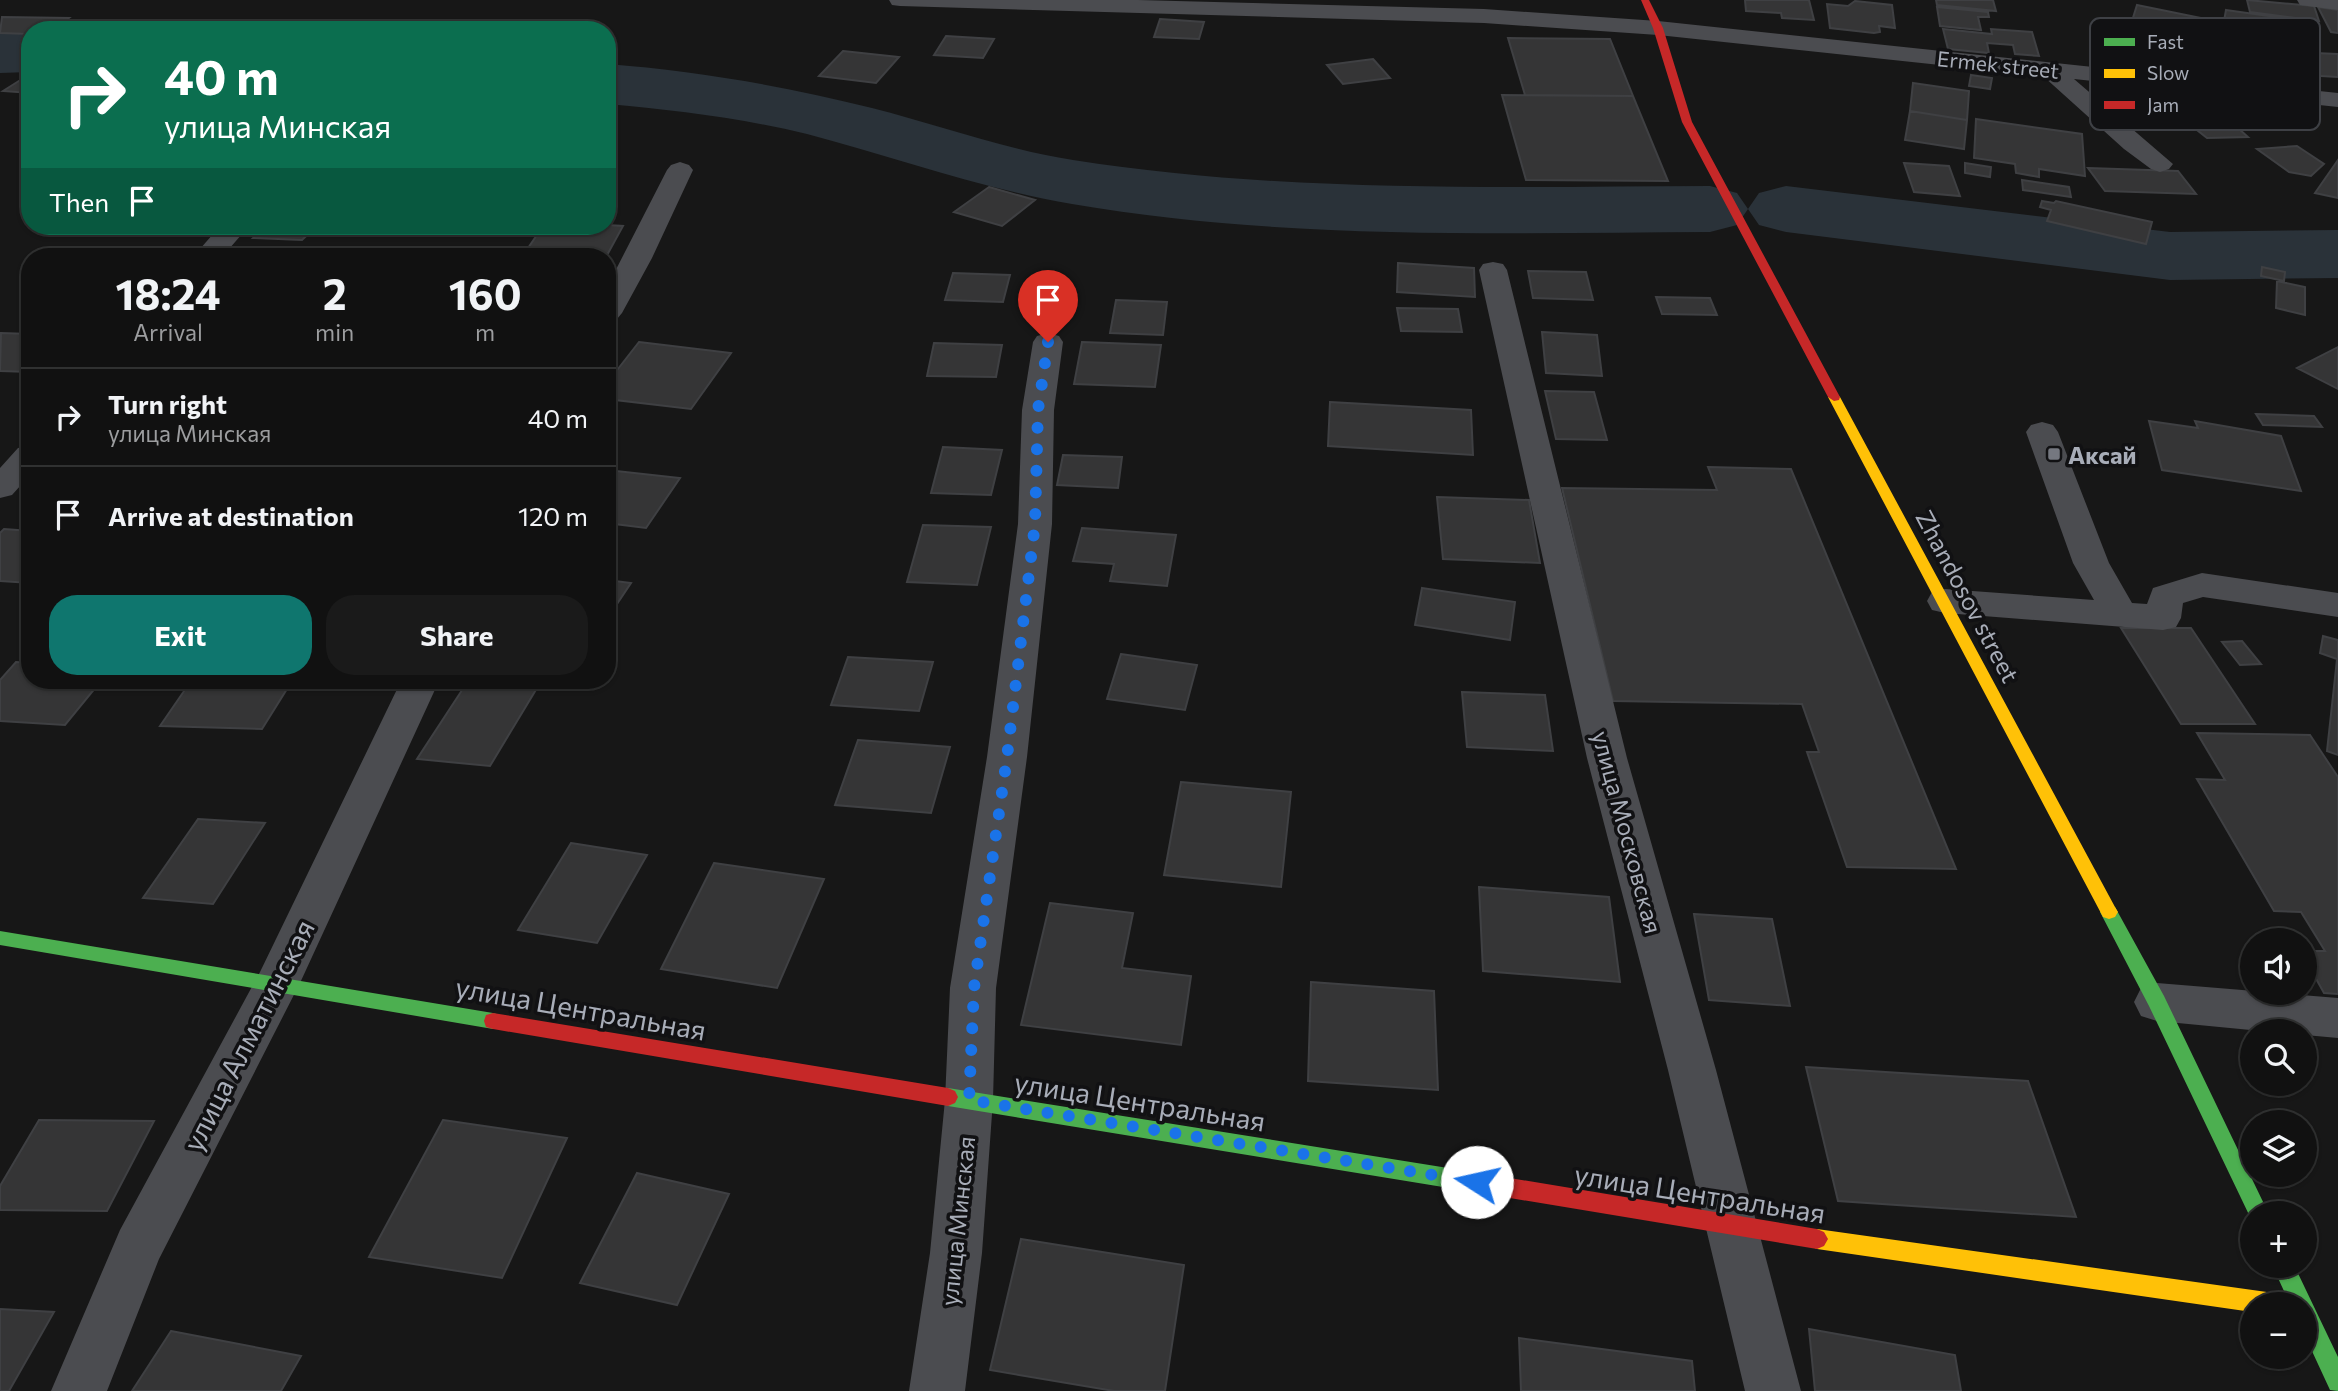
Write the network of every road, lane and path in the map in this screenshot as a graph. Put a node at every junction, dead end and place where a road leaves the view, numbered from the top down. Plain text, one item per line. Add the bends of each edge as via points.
1 (900, 0) edge
2 (1645, 0) edge
3 (2308, 0) edge
4 (1003, 2) edge
5 (2338, 3) edge
6 (1658, 28) junction
7 (2049, 69) junction
8 (2090, 73) edge
9 (2320, 98) edge
10 (2338, 100) edge
11 (2090, 106) edge
12 (2116, 130) edge
13 (2160, 164) dead end
14 (680, 170) dead end
15 (227, 235) edge
16 (215, 248) edge
17 (1493, 270) dead end
18 (616, 297) edge
19 (1048, 342) dead end
20 (2042, 432) dead end
21 (21, 465) edge
22 (0, 488) edge
23 (1945, 601) junction
24 (2338, 605) edge
25 (2121, 615) junction
26 (416, 689) edge
27 (0, 938) edge
28 (277, 983) junction
29 (2157, 1002) junction
30 (2338, 1018) edge
31 (969, 1100) junction
32 (2252, 1201) edge
33 (1732, 1227) junction
34 (2240, 1299) edge
35 (2317, 1337) edge
36 (2338, 1382) edge
37 (79, 1391) edge
38 (937, 1391) edge
39 (1773, 1391) edge

1 - 4 street, Ermek street
2 - 6 main road, Zhandosov street
3 - 5 street
4 - 6 street, Ermek street via 1484,16
6 - 7 street, Ermek street
6 - 23 main road, Zhandosov street via 1687,122
7 - 8 street, Ermek street
7 - 11 street
9 - 10 street, Ermek street
12 - 13 street
14 - 18 street
15 - 16 street
17 - 33 street, улица Московская via 1607,758
19 - 31 street, улица Минская via 1038,410 1035,524 974,988
20 - 25 street via 2091,563
21 - 22 street
23 - 25 street
23 - 29 main road, Zhandosov street
24 - 25 street via 2202,585 2166,596 2162,618
26 - 28 street, улица Алматинская
27 - 28 main road, улица Центральная
28 - 31 main road, улица Центральная
28 - 37 street, улица Алматинская via 138,1247
29 - 30 street
29 - 32 main road, Zhandosov street
31 - 33 main road, улица Центральная
31 - 38 street, улица Минская via 956,1253
33 - 34 main road, улица Центральная
33 - 39 street, улица Московская
35 - 36 main road

